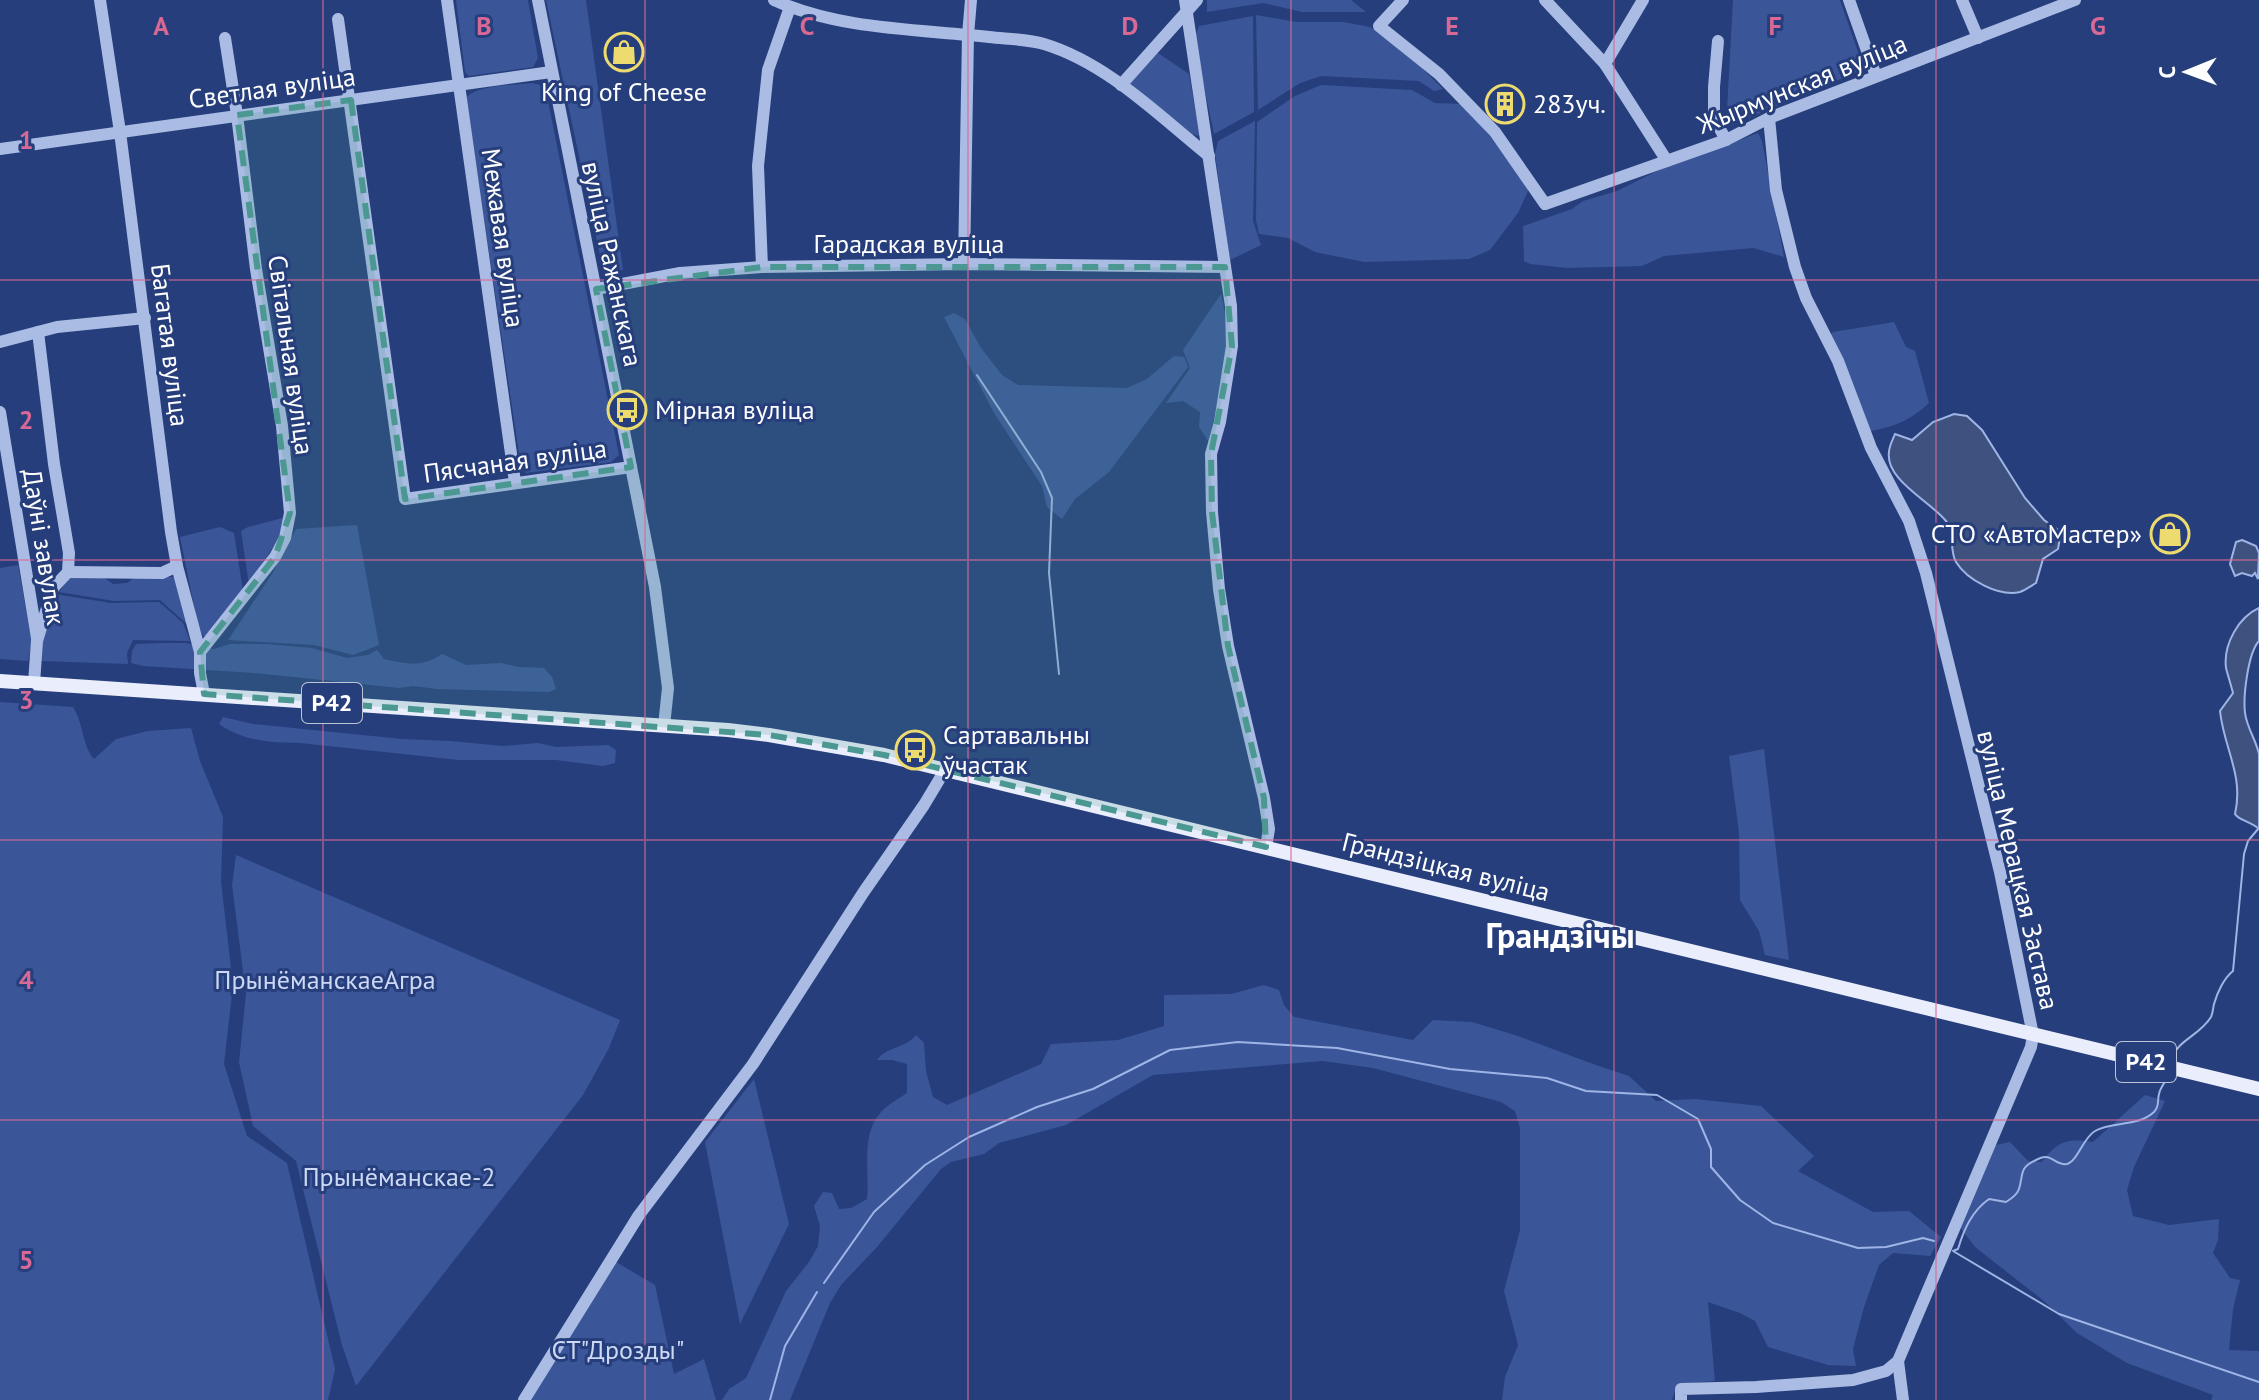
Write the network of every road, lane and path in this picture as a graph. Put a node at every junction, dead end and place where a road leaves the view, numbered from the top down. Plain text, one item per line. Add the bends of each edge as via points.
1 (100, 0) edge
2 (447, 0) edge
3 (538, 0) edge
4 (774, 0) edge
5 (971, 0) edge
6 (1197, 0) edge
7 (1403, 0) edge
8 (1545, 0) edge
9 (1643, 0) edge
10 (1849, 0) edge
11 (1962, 0) edge
12 (2075, 0) edge
13 (1185, 6) edge
14 (790, 7) junction
15 (338, 19) dead end
16 (968, 35) junction
17 (225, 38) dead end
18 (1978, 38) junction
19 (1718, 41) dead end
20 (1605, 64) junction
21 (551, 72) junction
22 (1876, 76) junction
23 (459, 85) junction
24 (1121, 85) junction
25 (351, 100) junction
26 (237, 115) junction
27 (1769, 118) junction
28 (120, 132) junction
29 (1726, 140) junction
30 (1, 145) edge
31 (1209, 156) junction
32 (1667, 161) junction
33 (964, 264) junction
34 (762, 267) junction
35 (1225, 267) junction
36 (596, 289) junction
37 (145, 318) junction
38 (38, 332) junction
39 (0, 342) edge
40 (0, 412) edge
41 (631, 467) junction
42 (515, 482) junction
43 (177, 566) junction
44 (68, 572) junction
45 (37, 641) junction
46 (200, 652) junction
47 (0, 681) edge
48 (34, 683) junction
49 (204, 694) junction
50 (664, 726) junction
51 (945, 770) junction
52 (1266, 847) junction
53 (2033, 1035) junction
54 (2259, 1089) edge
55 (1898, 1361) junction
56 (1681, 1394) edge
57 (524, 1400) edge
58 (1903, 1400) edge

1 - 28 street, Багатая вуліца
2 - 23 street, Межавая вуліца
3 - 21 street, вуліца Ражанскага
4 - 14 street
5 - 16 street
6 - 13 street
7 - 32 street, Жырмунская вуліца via 1379,26 1439,74 1495,132 1545,204
8 - 20 street
9 - 20 street
10 - 22 street
11 - 18 street
12 - 18 street, Жырмунская вуліца
13 - 24 street
13 - 31 street
14 - 16 street via 846,22
14 - 34 street via 768,70 758,166
15 - 25 street
16 - 24 street via 1042,43 1088,61
16 - 33 street
17 - 26 street, Світальная вуліца
18 - 22 street, Жырмунская вуліца
19 - 29 street via 1714,118
20 - 32 street
21 - 23 street, Светлая вуліца
21 - 36 street, вуліца Ражанскага
22 - 27 street, Жырмунская вуліца
23 - 25 street, Светлая вуліца
23 - 42 street, Межавая вуліца
24 - 31 street
25 - 26 street, Светлая вуліца
25 - 42 street, Пясчаная вуліца via 405,499
26 - 28 street, Светлая вуліца
26 - 46 street, Світальная вуліца via 290,513 275,557
27 - 29 street, Жырмунская вуліца
27 - 53 street, вуліца Мерацкая Застава via 1776,190 1795,267 1919,550 2000,872
28 - 30 street, Светлая вуліца
28 - 37 street, Багатая вуліца
29 - 32 street, Жырмунская вуліца
31 - 35 street
33 - 34 street, Гарадская вуліца
33 - 35 street, Гарадская вуліца
34 - 36 street, Гарадская вуліца via 680,273
35 - 52 street via 1232,346 1211,454 1213,525 1228,646 1264,798
36 - 41 street, вуліца Ражанскага
37 - 38 street
37 - 43 street, Багатая вуліца
38 - 39 street
38 - 44 street
40 - 45 street, Даўні завулак
41 - 42 street, Пясчаная вуліца
41 - 50 street, вуліца Ражанскага via 664,648
43 - 44 street via 162,573
43 - 46 street, Багатая вуліца
44 - 45 street via 53,588
45 - 48 street
46 - 49 street, Багатая вуліца
47 - 48 main road, Р42
48 - 49 main road, Р42
49 - 50 main road, Р42
50 - 51 main road, Грандзіцкая вуліца / Р42 via 779,736
51 - 52 main road, Грандзіцкая вуліца / Р42
51 - 57 street via 753,1064 639,1215
52 - 53 main road, Грандзіцкая вуліца / Р42
53 - 54 main road, Грандзіцкая вуліца / Р42
53 - 55 street, вуліца Мерацкая Застава
55 - 56 street via 1886,1371 1853,1380
55 - 58 street

